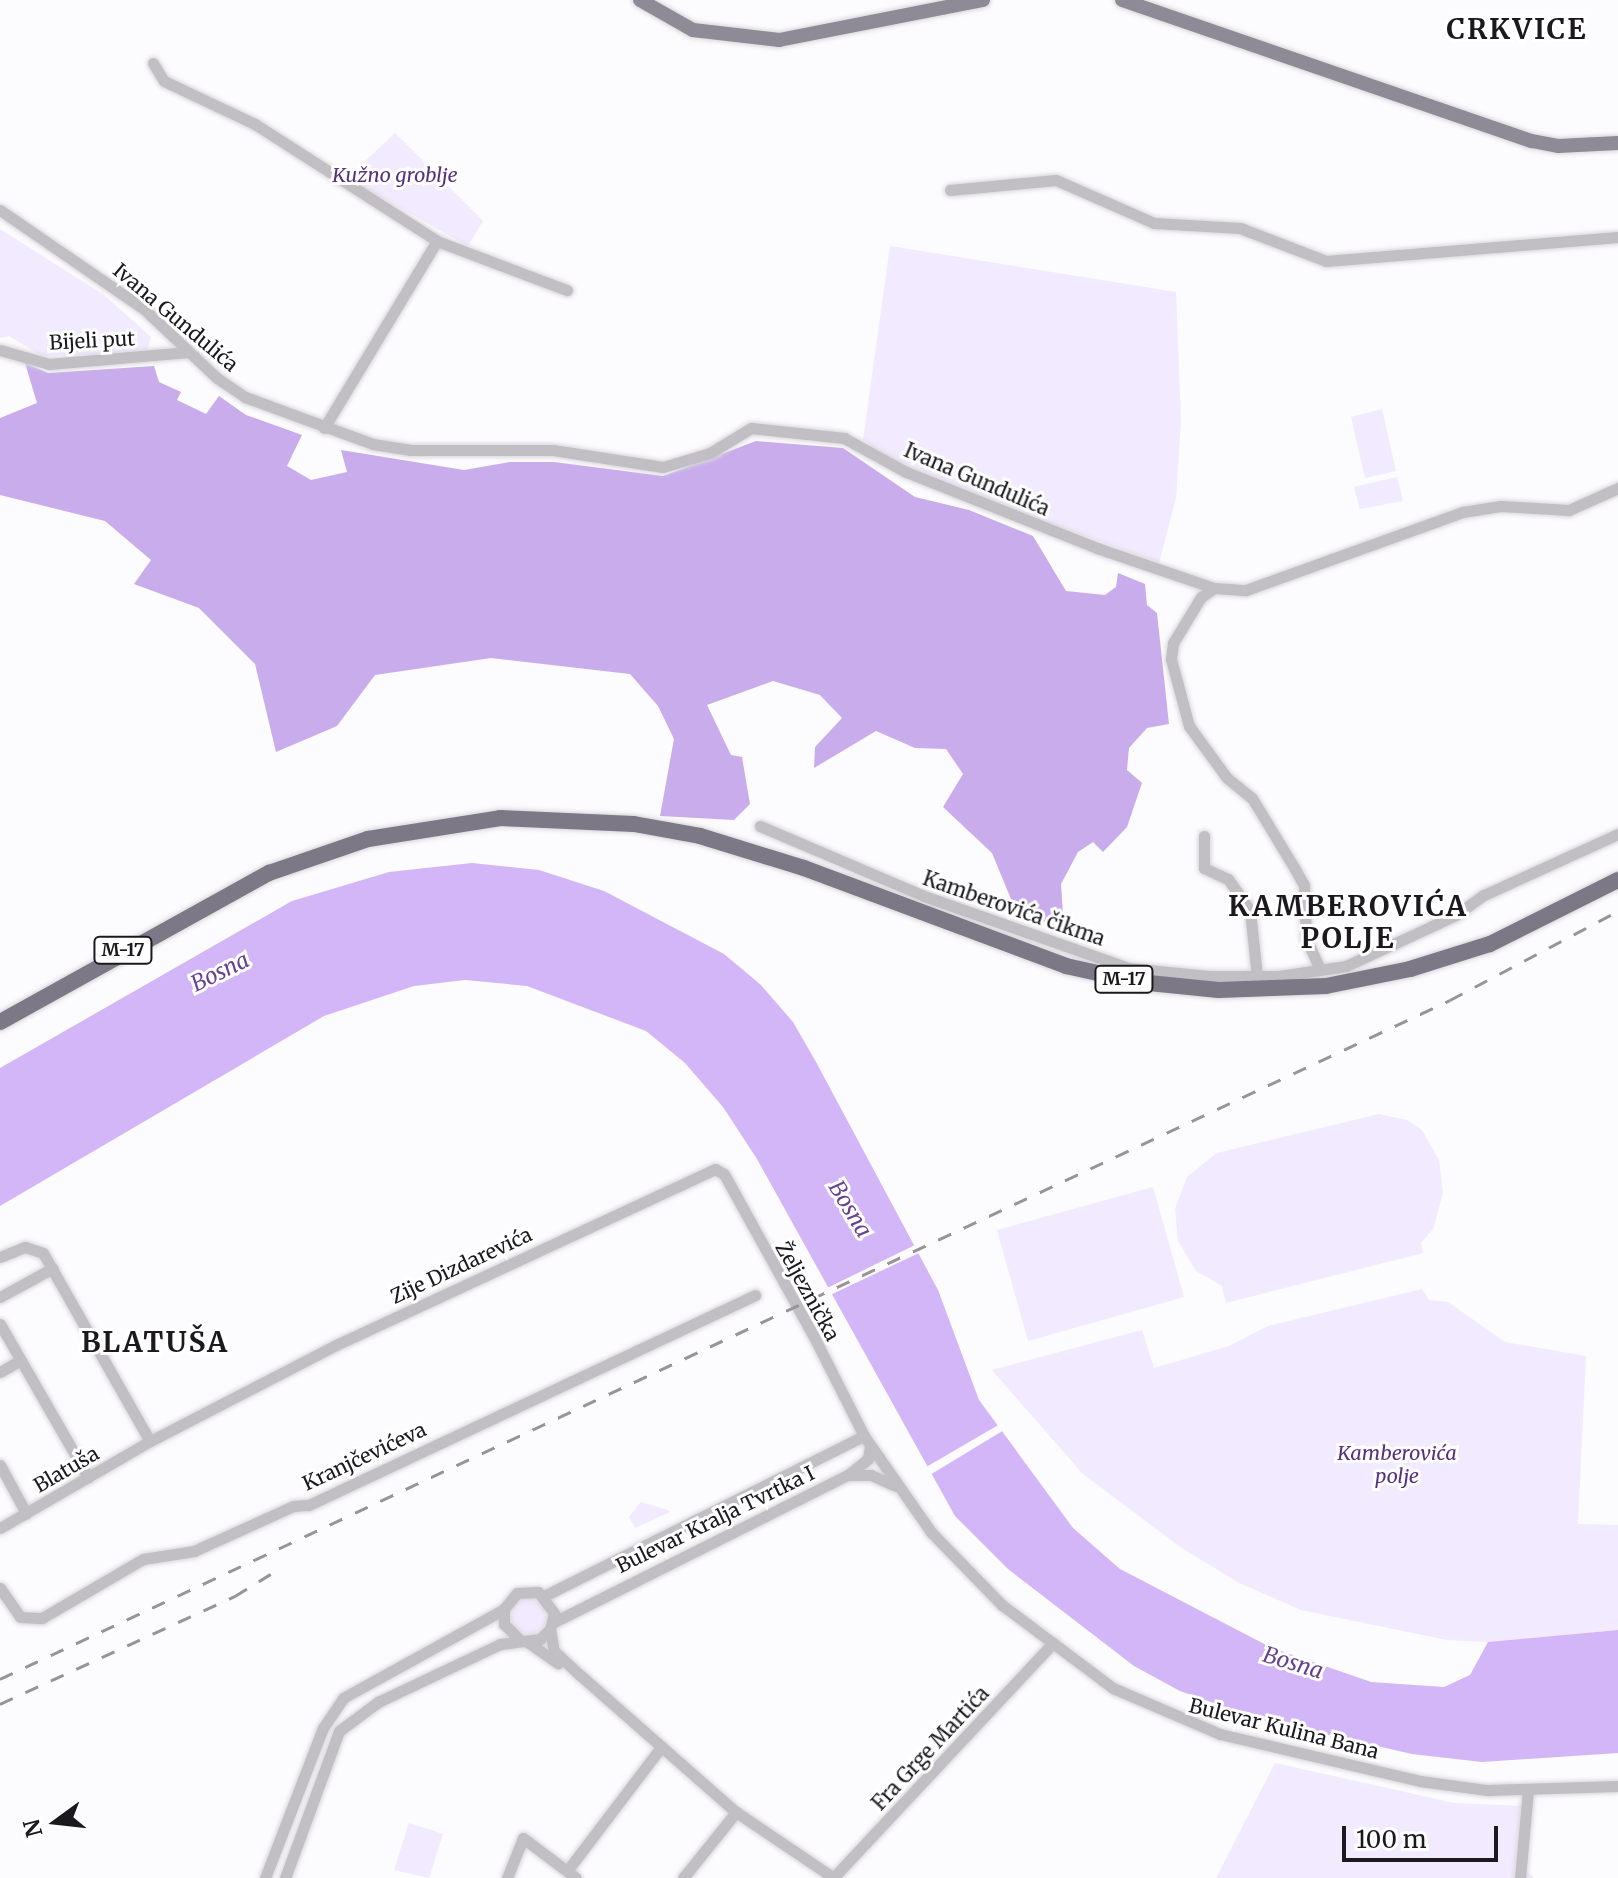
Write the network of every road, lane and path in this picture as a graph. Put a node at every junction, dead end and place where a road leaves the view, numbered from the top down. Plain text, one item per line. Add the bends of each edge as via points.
1 (640, 0) edge
2 (983, 0) edge
3 (1122, 0) edge
4 (153, 63) dead end
5 (1618, 143) edge
6 (950, 190) dead end
7 (0, 210) edge
8 (1618, 237) edge
9 (437, 241) junction
10 (567, 290) dead end
11 (0, 350) edge
12 (188, 352) junction
13 (324, 428) junction
14 (1618, 488) edge
15 (1214, 588) junction
16 (760, 826) dead end
17 (1618, 834) edge
18 (1204, 836) dead end
19 (1618, 880) edge
20 (1320, 969) junction
21 (1257, 976) junction
22 (0, 1022) edge
23 (715, 1169) joint
24 (0, 1257) edge
25 (53, 1268) junction
26 (755, 1295) dead end
27 (0, 1297) edge
28 (0, 1324) edge
29 (21, 1360) junction
30 (0, 1372) edge
31 (226, 1401) joint
32 (864, 1436) junction
33 (150, 1441) junction
34 (870, 1447) junction
35 (0, 1465) edge
36 (848, 1475) junction
37 (88, 1477) junction
38 (898, 1487) junction
39 (26, 1513) junction
40 (0, 1528) edge
41 (0, 1588) edge
42 (544, 1596) junction
43 (504, 1609) junction
44 (552, 1625) junction
45 (522, 1640) junction
46 (1053, 1643) junction
47 (580, 1675) junction
48 (661, 1747) junction
49 (1618, 1786) edge
50 (1528, 1790) junction
51 (736, 1812) junction
52 (572, 1875) edge
53 (265, 1878) edge
54 (285, 1878) edge
55 (507, 1878) edge
56 (683, 1878) edge
57 (834, 1878) edge
58 (1520, 1878) edge

1 - 2 main road via 693,30 779,40
3 - 5 main road via 1524,139 1558,146
4 - 9 street via 164,81 255,124
6 - 8 street via 1056,180 1154,223 1240,228 1326,261
7 - 12 street, Ivana Gundulića via 98,274
9 - 10 street
9 - 13 street
11 - 12 street, Bijeli put via 49,364
12 - 13 street, Ivana Gundulića via 245,397
13 - 15 street, Ivana Gundulića via 411,450 553,450 663,467 710,453 751,428 844,438 906,472
14 - 15 street, Ivana Gundulića via 1569,510 1501,506 1463,512 1261,586
15 - 20 street via 1201,597 1173,643 1171,659 1189,726 1227,778 1252,798 1304,885 1306,938
16 - 21 street, Kamberovića čikma via 924,896 1128,968
17 - 20 street, Kamberovića čikma via 1484,895 1380,952 1346,966
18 - 21 street via 1204,868 1228,879 1250,911
19 - 22 highway, M-17 via 1546,919 1439,961 1326,986 1219,990 1139,982 1066,966 804,868 700,836 634,824 500,818 368,839 269,873
20 - 21 street, Kamberovića čikma
23 - 31 street, Zije Dizdarevića via 465,1282
23 - 32 street, Željeznička via 724,1174
24 - 25 street via 37,1248
25 - 27 street
25 - 33 street
26 - 41 street, Kranjčevićeva via 309,1505 293,1506 194,1551 143,1559 42,1618 20,1617
28 - 29 street
29 - 30 street
29 - 37 street
31 - 33 street, Blatuša
32 - 34 street, Bulevar Kulina Bana
32 - 42 street, Bulevar Kralja Tvrtka I
33 - 37 street, Blatuša
34 - 36 street via 868,1459
34 - 38 street, Bulevar Kulina Bana
35 - 39 street
36 - 38 street via 871,1475
36 - 44 street, Bulevar Kralja Tvrtka I
37 - 39 street, Blatuša
38 - 46 street, Bulevar Kulina Bana via 952,1556
39 - 40 street, Blatuša
42 - 43 street, Bulevar Kralja Tvrtka I via 517,1593
42 - 44 street
43 - 45 street via 504,1624
43 - 53 street, Bulevar Kralja Tvrtka I via 361,1684 334,1708
44 - 45 street, Bulevar Kralja Tvrtka I via 540,1639
44 - 47 street via 554,1651
45 - 47 street
45 - 54 street, Bulevar Kralja Tvrtka I via 378,1702 339,1731
46 - 50 street, Bulevar Kulina Bana via 1139,1704 1220,1734 1450,1787
46 - 57 street, Fra Grge Martića
47 - 48 street
48 - 51 street
48 - 52 street
49 - 50 street, Bulevar Kulina Bana
50 - 58 street
51 - 56 street
51 - 57 street
52 - 55 street via 523,1838

